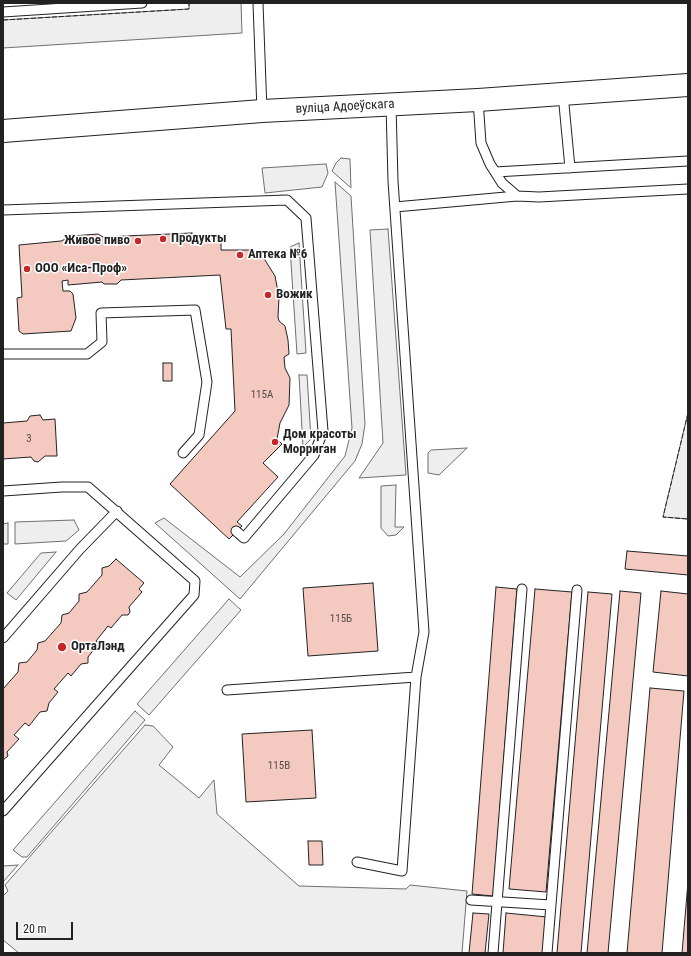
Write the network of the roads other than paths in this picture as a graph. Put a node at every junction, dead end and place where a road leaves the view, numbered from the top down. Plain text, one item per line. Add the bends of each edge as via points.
1 (142, 3) edge
2 (258, 3) edge
3 (3, 12) edge
4 (688, 85) edge
5 (563, 94) junction
6 (478, 100) junction
7 (392, 105) junction
8 (262, 111) junction
9 (3, 131) edge
10 (688, 161) edge
11 (570, 168) junction
12 (495, 172) junction
13 (688, 189) edge
14 (517, 196) junction
15 (395, 207) junction
16 (3, 210) edge
17 (3, 354) edge
18 (183, 453) dead end
19 (3, 491) edge
20 (117, 511) junction
21 (236, 531) dead end
22 (522, 588) dead end
23 (577, 590) dead end
24 (3, 638) edge
25 (416, 677) junction
26 (227, 690) dead end
27 (3, 812) edge
28 (357, 862) dead end
29 (471, 900) dead end
30 (497, 902) junction
31 (551, 905) junction
32 (493, 953) edge
33 (547, 953) edge

1 - 3 lane
2 - 8 lane
4 - 5 main road, вуліца Адоеўскага
5 - 6 main road, вуліца Адоеўскага
5 - 11 lane
6 - 7 main road, вуліца Адоеўскага
6 - 12 lane via 482,143
7 - 8 main road, вуліца Адоеўскага
7 - 15 lane
8 - 9 main road, вуліца Адоеўскага
10 - 11 lane
11 - 12 lane
12 - 14 lane via 502,183
13 - 14 lane
14 - 15 lane
15 - 25 lane via 424,632
16 - 21 lane via 287,200 306,218 323,431 314,455 244,538
17 - 18 lane via 87,354 102,342 101,313 195,310 207,382 199,435
19 - 20 lane via 88,487
20 - 24 lane via 80,549
20 - 27 lane via 195,581 194,595
22 - 30 lane
23 - 31 lane
25 - 26 lane
25 - 28 lane via 402,871
29 - 30 lane
30 - 31 lane
30 - 32 lane
31 - 33 lane

